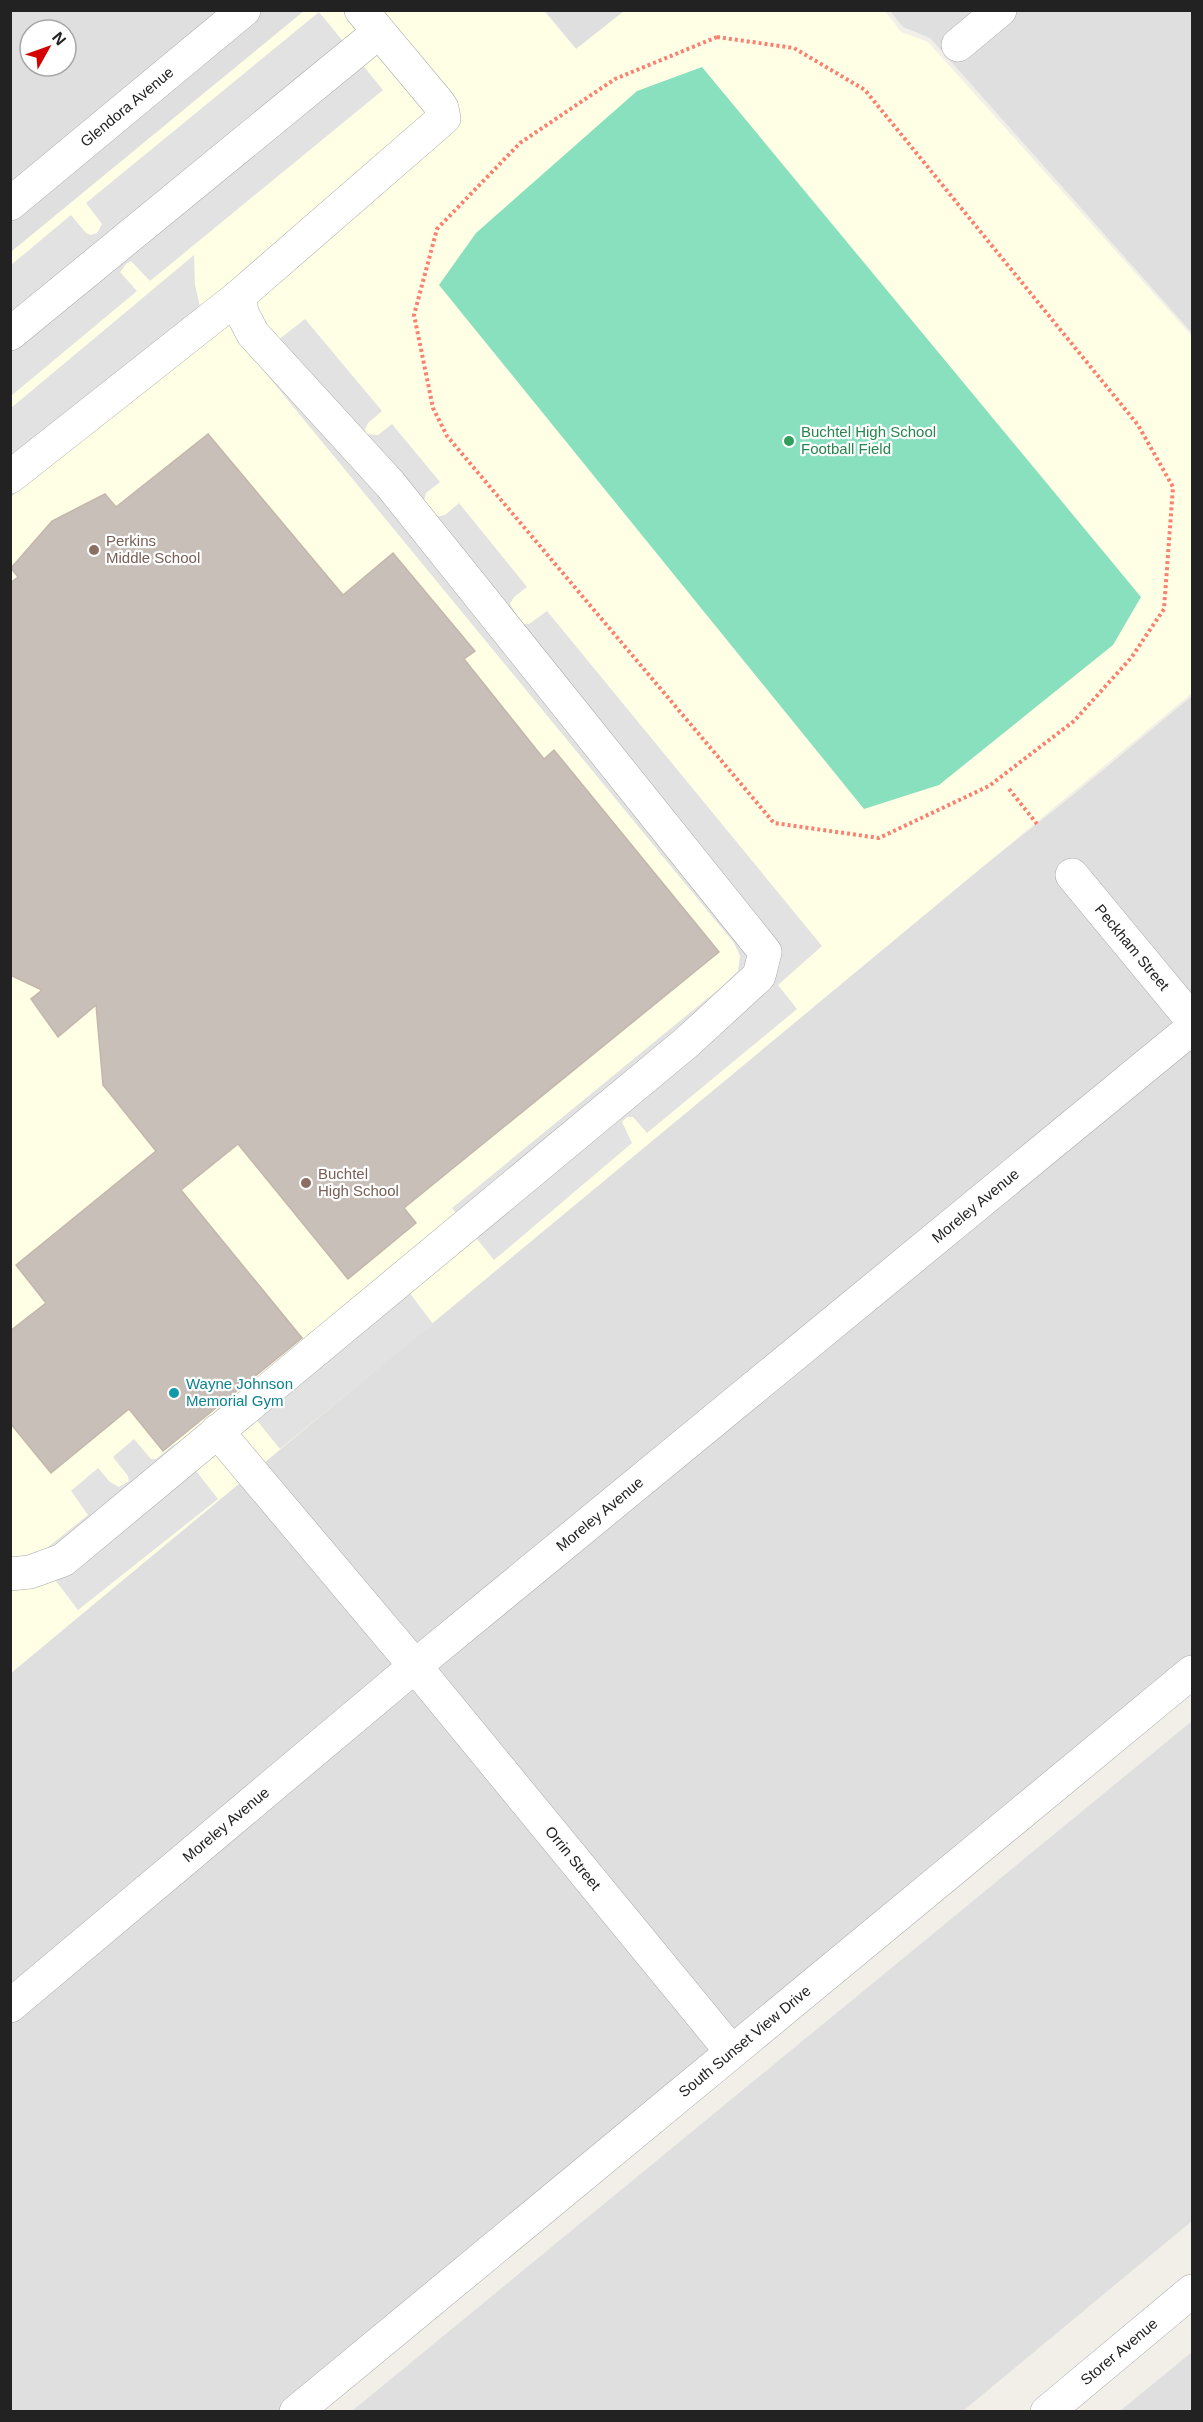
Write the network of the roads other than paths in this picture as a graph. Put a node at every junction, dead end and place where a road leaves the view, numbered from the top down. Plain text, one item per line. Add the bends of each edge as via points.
1 (244, 10) edge
2 (1000, 10) edge
3 (370, 21) edge
4 (958, 45) dead end
5 (10, 204) edge
6 (238, 297) junction
7 (10, 334) edge
8 (10, 477) edge
9 (1072, 875) dead end
10 (1192, 1020) edge
11 (1192, 1028) edge
12 (217, 1431) junction
13 (10, 1574) edge
14 (415, 1666) junction
15 (1192, 1672) edge
16 (10, 2006) edge
17 (731, 2051) junction
18 (1192, 2291) edge
19 (296, 2412) edge
20 (1047, 2412) edge

1 - 5 street, Glendora Avenue
2 - 4 street
3 - 6 street via 437,101 444,118
3 - 7 street
6 - 8 street
6 - 12 street via 253,334 390,484 765,952 759,976 686,1043
9 - 10 street, Peckham Street
11 - 14 street, Moreley Avenue
12 - 13 street via 63,1560 30,1572
12 - 14 street, Orrin Street
14 - 16 street, Moreley Avenue
14 - 17 street, Orrin Street
15 - 17 street, South Sunset View Drive
17 - 19 street, South Sunset View Drive
18 - 20 street, Storer Avenue

